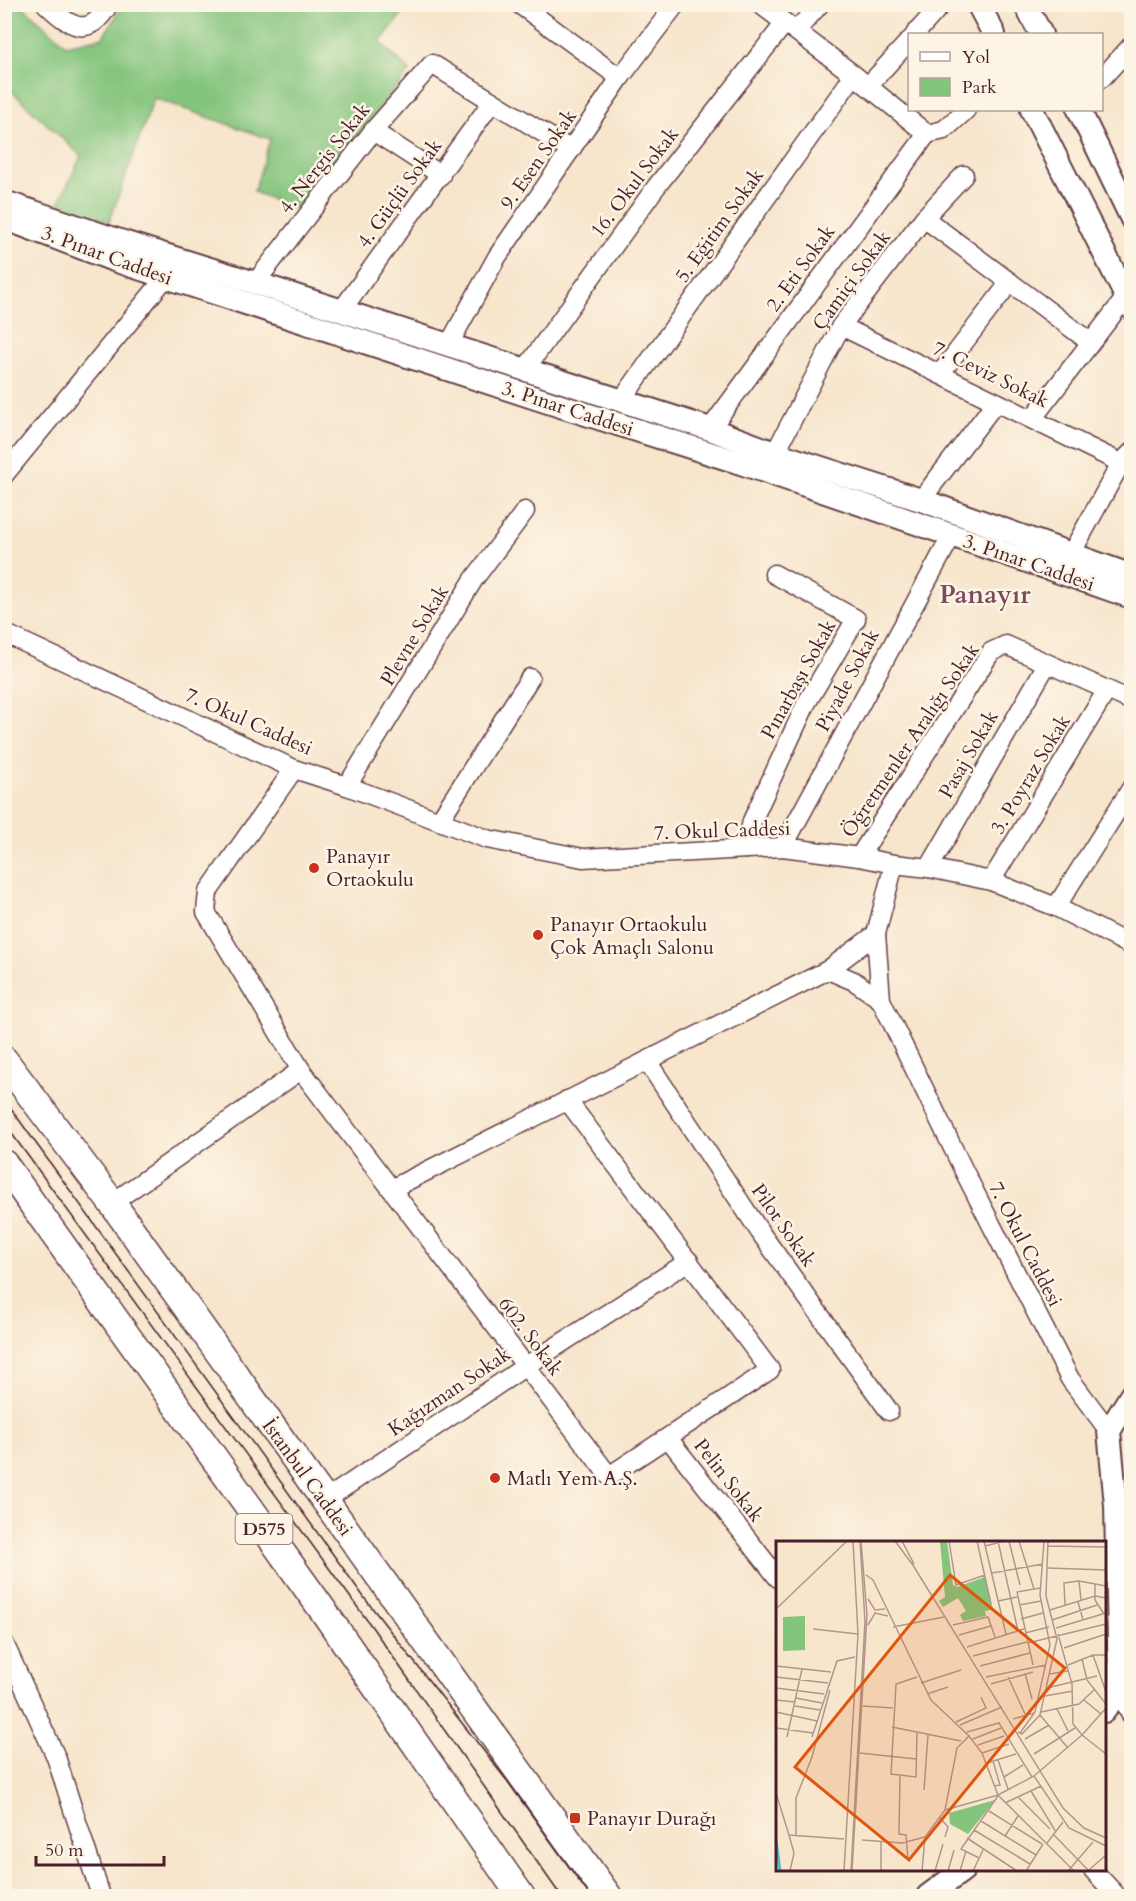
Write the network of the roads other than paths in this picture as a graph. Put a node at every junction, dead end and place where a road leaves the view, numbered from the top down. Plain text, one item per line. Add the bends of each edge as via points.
1 (46, 4) edge
2 (109, 4) edge
3 (519, 4) edge
4 (760, 4) edge
5 (820, 4) edge
6 (942, 4) edge
7 (978, 4) edge
8 (675, 5) edge
9 (790, 27) junction
10 (916, 33) edge
11 (993, 33) edge
12 (908, 41) edge
13 (1131, 45) edge
14 (1103, 76) edge
15 (620, 78) junction
16 (861, 81) junction
17 (492, 102) junction
18 (965, 111) edge
19 (1033, 111) edge
20 (1081, 111) edge
21 (373, 131) junction
22 (927, 134) junction
23 (571, 150) junction
24 (441, 175) junction
25 (964, 175) dead end
26 (4, 202) edge
27 (1129, 205) edge
28 (4, 218) edge
29 (924, 218) junction
30 (185, 261) junction
31 (166, 277) junction
32 (1010, 282) junction
33 (255, 283) junction
34 (1129, 303) edge
35 (341, 311) junction
36 (842, 326) junction
37 (1090, 342) junction
38 (448, 346) junction
39 (524, 370) junction
40 (940, 374) junction
41 (621, 400) junction
42 (996, 402) junction
43 (1032, 419) junction
44 (710, 429) junction
45 (775, 453) junction
46 (1126, 458) edge
47 (4, 475) edge
48 (921, 500) junction
49 (525, 511) dead end
50 (952, 535) junction
51 (1071, 554) junction
52 (774, 574) dead end
53 (1129, 591) edge
54 (4, 633) edge
55 (1047, 664) junction
56 (530, 678) dead end
57 (1107, 690) junction
58 (1131, 701) edge
59 (294, 769) junction
60 (347, 786) junction
61 (1131, 787) edge
62 (440, 821) junction
63 (783, 847) junction
64 (746, 849) junction
65 (859, 857) junction
66 (894, 864) junction
67 (929, 868) junction
68 (991, 881) junction
69 (1056, 907) junction
70 (876, 934) junction
71 (1131, 944) edge
72 (828, 970) junction
73 (881, 1000) junction
74 (4, 1060) edge
75 (647, 1061) junction
76 (301, 1070) junction
77 (567, 1100) junction
78 (4, 1164) edge
79 (391, 1189) junction
80 (111, 1203) junction
81 (689, 1262) junction
82 (526, 1366) junction
83 (1131, 1394) edge
84 (888, 1411) dead end
85 (1109, 1431) junction
86 (668, 1437) junction
87 (325, 1500) junction
88 (1124, 1505) edge
89 (776, 1577) edge
90 (4, 1643) edge
91 (1120, 1689) junction
92 (1106, 1708) edge
93 (1131, 1712) edge
94 (960, 1871) edge
95 (1096, 1871) edge
96 (101, 1896) edge
97 (521, 1896) edge
98 (608, 1896) edge
99 (928, 1896) edge
100 (1117, 1896) edge

1 - 2 street via 66,22 81,26 101,18
3 - 15 street
4 - 9 street
5 - 9 street, 16. Okul Sokak
6 - 10 street
7 - 11 main road
8 - 15 street, 9. Esen Sokak
9 - 16 street
9 - 39 street, 16. Okul Sokak via 656,187
12 - 16 street, 5. Eğitim Sokak
13 - 14 street
15 - 23 street, 9. Esen Sokak
16 - 22 street
16 - 41 street, 5. Eğitim Sokak
17 - 21 street, 4. Nergis Sokak via 432,64
17 - 23 street
17 - 24 street, 4. Güçlü Sokak
18 - 22 street via 944,130
19 - 34 main road
20 - 27 main road
21 - 24 street
21 - 33 street, 4. Nergis Sokak
22 - 44 street, 2. Eti Sokak
23 - 38 street, 9. Esen Sokak via 497,257
24 - 35 street, 4. Güçlü Sokak
25 - 29 street, Çamiçi Sokak
26 - 30 main road, 3. Pınar Caddesi
28 - 31 main road, 3. Pınar Caddesi
29 - 32 street
29 - 36 street, Çamiçi Sokak
30 - 31 street
30 - 33 main road, 3. Pınar Caddesi
31 - 47 street
31 - 50 main road, 3. Pınar Caddesi
32 - 37 street
32 - 40 street
33 - 35 main road, 3. Pınar Caddesi
34 - 37 street
35 - 38 main road, 3. Pınar Caddesi
36 - 40 street, 7. Ceviz Sokak
36 - 45 street, Çamiçi Sokak
37 - 43 street
38 - 39 main road, 3. Pınar Caddesi
39 - 41 main road, 3. Pınar Caddesi
40 - 42 street, 7. Ceviz Sokak
41 - 44 main road, 3. Pınar Caddesi
42 - 43 street, 7. Ceviz Sokak
42 - 48 street
43 - 46 street, 7. Ceviz Sokak
44 - 45 main road, 3. Pınar Caddesi
45 - 48 main road, 3. Pınar Caddesi
46 - 51 street
48 - 51 main road, 3. Pınar Caddesi
49 - 60 street, Plevne Sokak via 474,579
50 - 53 main road, 3. Pınar Caddesi
50 - 63 street, Piyade Sokak
51 - 53 main road, 3. Pınar Caddesi
52 - 64 street, Pınarbaşı Sokak via 856,619 806,704 752,821
54 - 59 street, 7. Okul Caddesi
55 - 57 street, Öğretmenler Aralığı Sokak
55 - 65 street, Öğretmenler Aralığı Sokak via 1006,645 991,652
55 - 67 street, Pasaj Sokak
56 - 62 street
57 - 58 street, Öğretmenler Aralığı Sokak
57 - 68 street, 3. Poyraz Sokak
59 - 60 street, 7. Okul Caddesi
59 - 76 street, 602. Sokak via 208,892 206,912
60 - 62 street, 7. Okul Caddesi
61 - 69 street
62 - 64 street, 7. Okul Caddesi via 487,839 583,858
63 - 64 street, 7. Okul Caddesi
63 - 65 street, 7. Okul Caddesi
65 - 66 street, 7. Okul Caddesi
66 - 67 street
66 - 70 street, 7. Okul Caddesi
67 - 68 street
68 - 69 street
69 - 71 street
70 - 72 street
70 - 73 street, 7. Okul Caddesi
72 - 73 street via 854,981
72 - 75 street
73 - 85 street, 7. Okul Caddesi via 964,1173 1071,1379
74 - 80 highway, İstanbul Caddesi
75 - 77 street
75 - 84 street, Pilot Sokak via 762,1235
76 - 79 street, 602. Sokak
76 - 80 street
77 - 79 street
77 - 81 street
78 - 97 highway, D575 via 322,1609
79 - 82 street, 602. Sokak
80 - 87 highway, İstanbul Caddesi
81 - 82 street, Kağızman Sokak
81 - 86 street, 602. Sokak via 770,1370
82 - 86 street, 602. Sokak via 609,1476
82 - 87 street, Kağızman Sokak
83 - 85 main road
85 - 88 main road
86 - 89 street, Pelin Sokak
87 - 98 highway, İstanbul Caddesi
88 - 91 main road
90 - 96 street via 56,1757
91 - 92 main road
91 - 93 main road
94 - 99 main road
95 - 100 street

